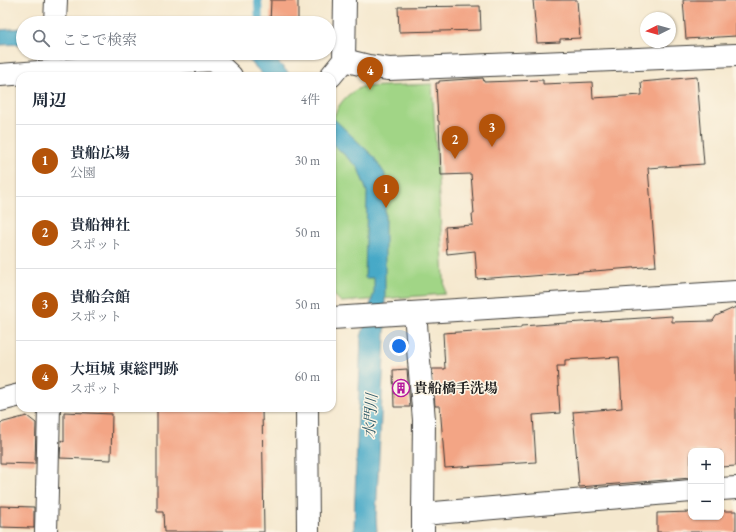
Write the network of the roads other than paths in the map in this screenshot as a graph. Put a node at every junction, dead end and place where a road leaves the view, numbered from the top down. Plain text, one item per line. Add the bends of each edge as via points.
1 (345, 0) edge
2 (736, 54) edge
3 (214, 60) edge
4 (214, 60) edge
5 (54, 67) edge
6 (337, 68) edge
7 (20, 72) edge
8 (227, 72) edge
9 (16, 73) edge
10 (0, 75) edge
11 (736, 292) edge
12 (415, 313) junction
13 (336, 318) edge
14 (16, 396) edge
15 (0, 400) edge
16 (49, 412) edge
17 (307, 412) edge
18 (736, 488) edge
19 (724, 489) edge
20 (688, 491) edge
21 (423, 523) edge
22 (46, 532) edge
23 (308, 532) edge

1 - 6 street
2 - 6 street via 389,69 368,66
3 - 8 street
4 - 5 street
5 - 7 street
9 - 10 street
11 - 12 street
12 - 13 street
12 - 21 street via 424,420
14 - 15 street
16 - 22 street
17 - 23 street
18 - 19 street
20 - 21 street

